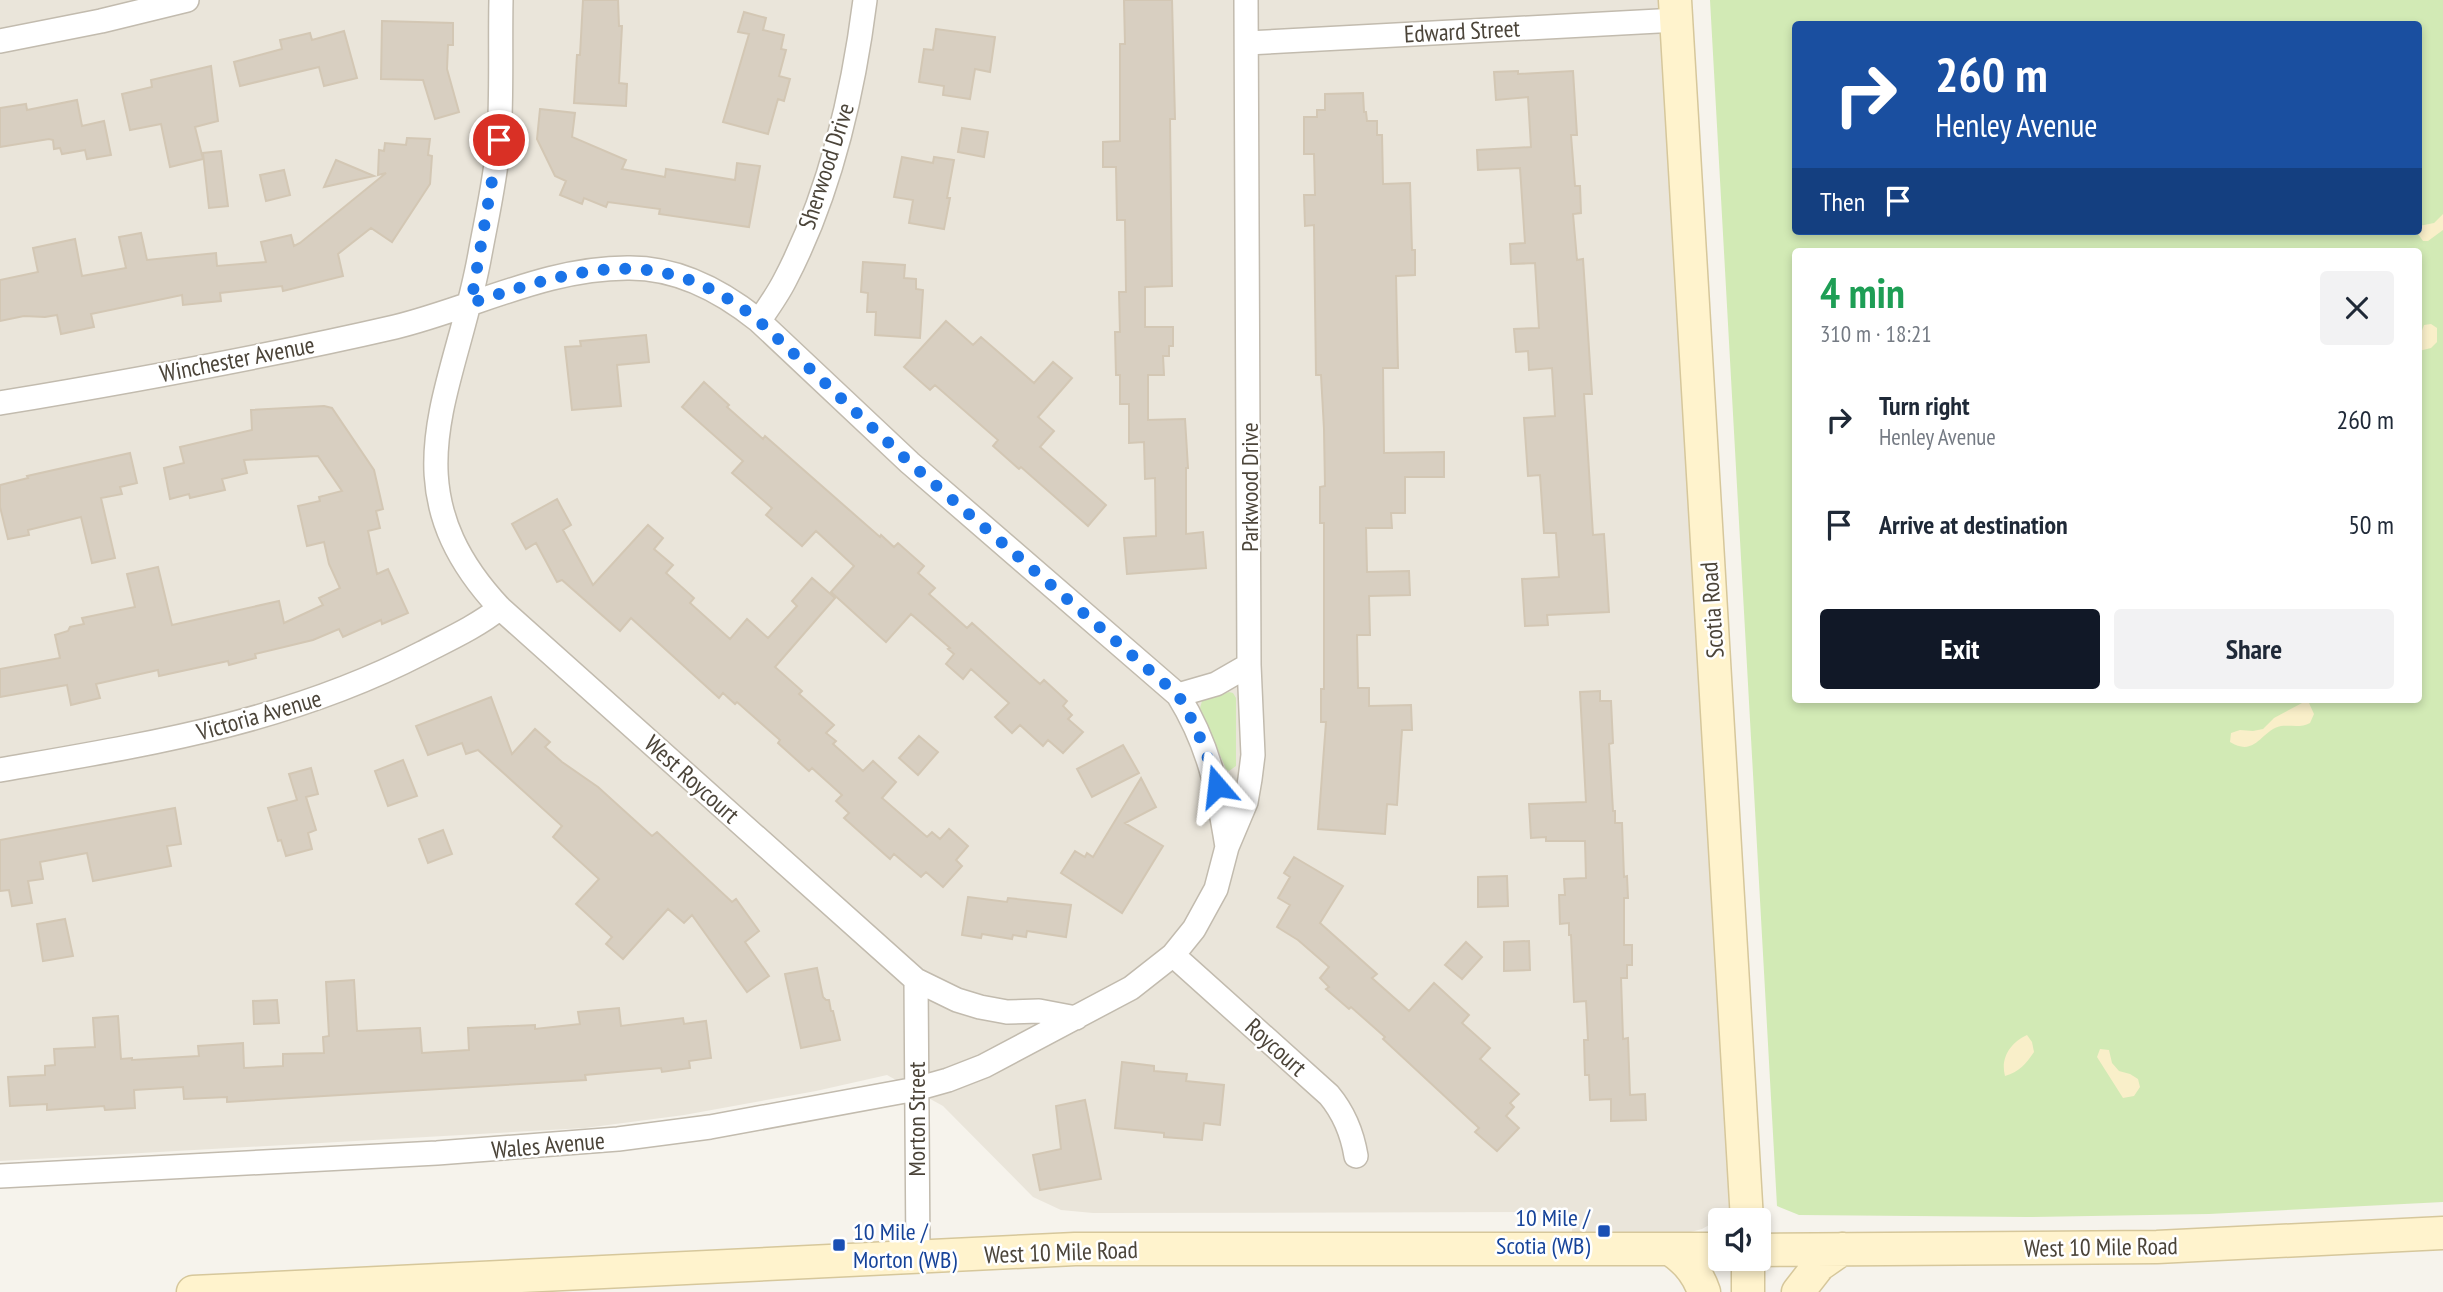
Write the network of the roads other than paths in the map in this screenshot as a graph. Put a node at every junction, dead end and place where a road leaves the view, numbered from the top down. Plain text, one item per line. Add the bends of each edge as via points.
1 (187, 0) edge
2 (501, 0) edge
3 (865, 0) edge
4 (1246, 0) edge
5 (1676, 10) edge
6 (0, 41) edge
7 (1247, 43) junction
8 (471, 303) junction
9 (759, 321) junction
10 (0, 403) edge
11 (500, 608) junction
12 (1249, 665) junction
13 (1178, 695) junction
14 (0, 770) edge
15 (1227, 847) junction
16 (1173, 955) junction
17 (916, 980) junction
18 (1076, 1018) junction
19 (916, 1089) junction
20 (1356, 1156) dead end
21 (0, 1175) edge
22 (1747, 1208) edge
23 (2443, 1233) edge
24 (1842, 1249) junction
25 (1671, 1250) junction
26 (1708, 1250) edge
27 (918, 1257) junction
28 (1771, 1265) edge
29 (1805, 1282) edge
30 (1701, 1285) edge
31 (193, 1292) edge

1 - 6 street
2 - 8 street, West Roycourt via 499,140
3 - 9 street, Sherwood Drive via 836,147 802,243
4 - 7 street, Parkwood Drive
5 - 7 street, Edward Street
5 - 22 main road, Scotia Road
7 - 12 street, Parkwood Drive
8 - 9 street, Winchester Avenue via 581,272 634,268 716,290
8 - 10 street, Winchester Avenue via 321,343
8 - 11 street, West Roycourt via 441,404 435,469 441,509 459,554
9 - 13 street, Winchester Avenue via 910,463
11 - 14 street, Victoria Avenue via 481,623 402,663 315,700 175,738
11 - 17 street, West Roycourt
12 - 13 street via 1216,684
12 - 15 street, Parkwood Drive via 1253,755 1245,802
13 - 15 street, Winchester Avenue via 1205,747
15 - 16 street, Parkwood Drive via 1216,889
16 - 18 street via 1131,988
16 - 20 street, Roycourt via 1329,1095 1347,1124
17 - 18 street, West Roycourt via 979,1007
17 - 19 street, Morton Street
18 - 19 street, Wales Avenue via 984,1066
19 - 21 street, Wales Avenue via 710,1128 618,1139
19 - 27 street, Morton Street
23 - 24 main road, West 10 Mile Road via 2157,1247
24 - 28 main road, West 10 Mile Road
24 - 29 main road
25 - 26 main road, West 10 Mile Road
25 - 27 main road, West 10 Mile Road via 1075,1250
25 - 30 main road via 1681,1256
27 - 31 main road, West 10 Mile Road

